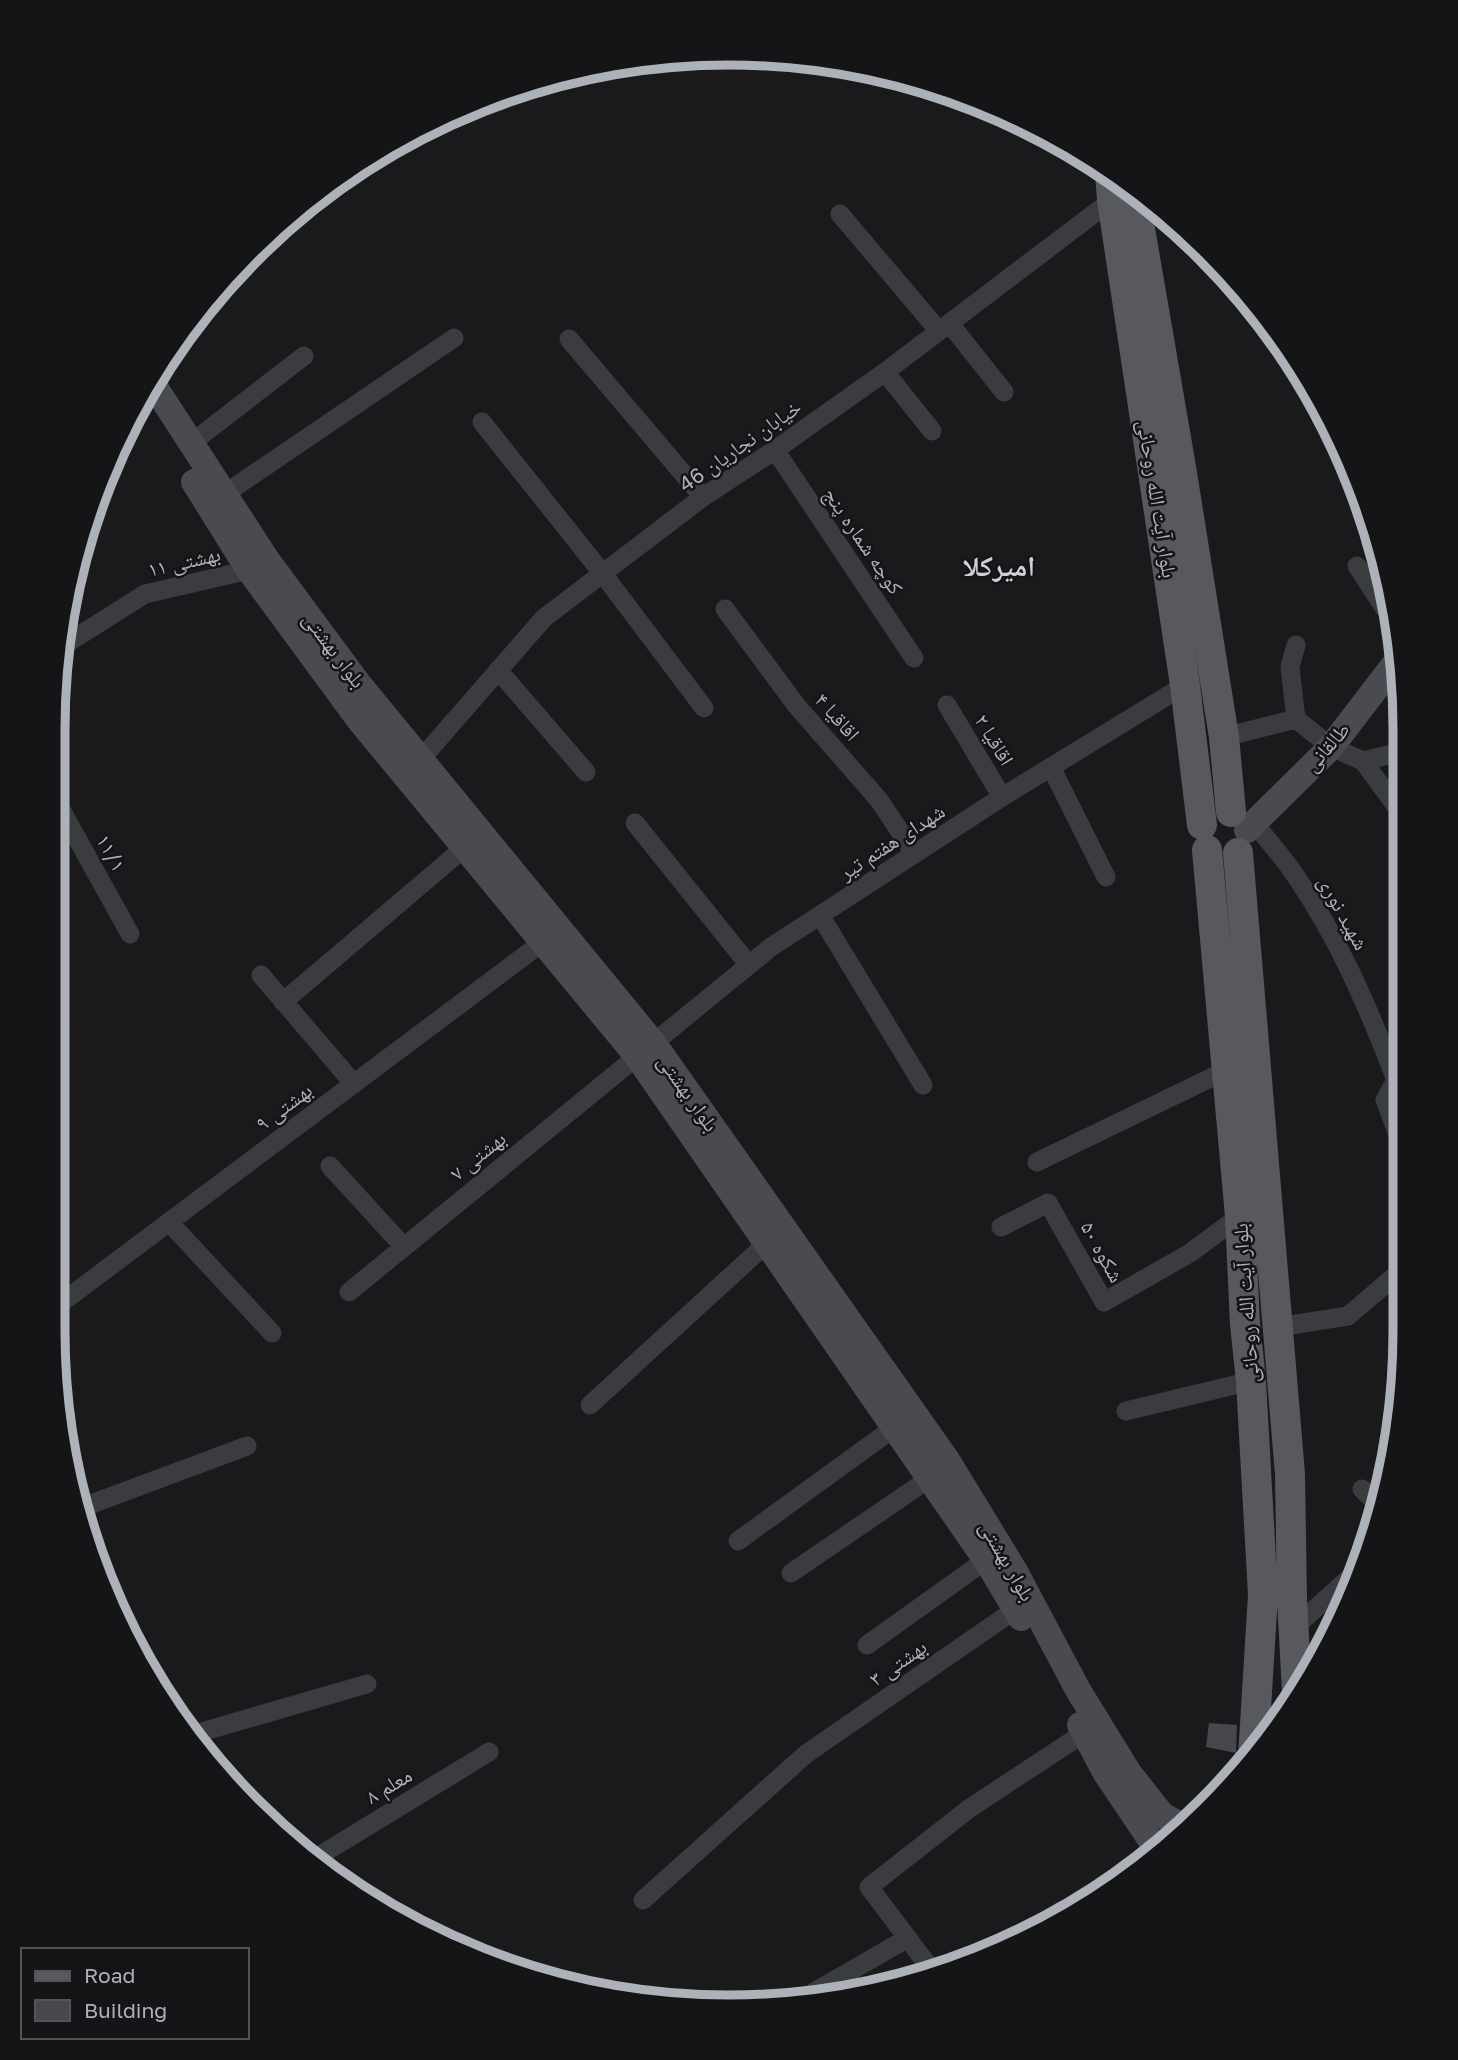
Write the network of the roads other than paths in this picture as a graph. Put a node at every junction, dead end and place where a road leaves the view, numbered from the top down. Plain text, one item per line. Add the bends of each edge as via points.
1 (1115, 189) edge
2 (1119, 192) edge
3 (1119, 192) edge
4 (840, 214) dead end
5 (944, 327) junction
6 (454, 338) dead end
7 (569, 339) dead end
8 (304, 356) dead end
9 (885, 372) junction
10 (157, 392) edge
11 (1004, 392) dead end
12 (148, 408) edge
13 (482, 422) dead end
14 (932, 431) dead end
15 (190, 444) junction
16 (775, 450) junction
17 (223, 495) junction
18 (703, 497) junction
19 (1357, 566) dead end
20 (249, 570) junction
21 (603, 574) junction
22 (1381, 602) edge
23 (725, 609) dead end
24 (70, 641) edge
25 (1296, 645) dead end
26 (914, 658) dead end
27 (1390, 669) edge
28 (498, 670) junction
29 (1185, 685) junction
30 (947, 705) dead end
31 (704, 708) dead end
32 (1296, 719) junction
33 (1224, 737) junction
34 (1331, 747) junction
35 (1393, 754) edge
36 (1363, 761) junction
37 (413, 766) junction
38 (1051, 767) junction
39 (586, 772) dead end
40 (1002, 797) junction
41 (1393, 802) edge
42 (65, 818) edge
43 (635, 823) dead end
44 (1243, 830) junction
45 (1204, 838) junction
46 (464, 848) junction
47 (915, 854) junction
48 (1106, 877) dead end
49 (820, 915) junction
50 (130, 934) dead end
51 (543, 942) junction
52 (749, 965) junction
53 (261, 975) dead end
54 (283, 1002) junction
55 (645, 1050) junction
56 (1227, 1070) junction
57 (1393, 1072) edge
58 (354, 1084) junction
59 (923, 1084) dead end
60 (1393, 1085) edge
61 (1393, 1122) edge
62 (1037, 1162) dead end
63 (330, 1166) dead end
64 (1240, 1216) junction
65 (169, 1222) junction
66 (1001, 1227) dead end
67 (767, 1243) junction
68 (404, 1247) junction
69 (1393, 1278) edge
70 (349, 1292) dead end
71 (65, 1299) edge
72 (825, 1306) junction
73 (1278, 1327) junction
74 (271, 1333) dead end
75 (1251, 1381) junction
76 (590, 1405) dead end
77 (1126, 1411) dead end
78 (895, 1427) junction
79 (247, 1446) dead end
80 (930, 1478) junction
81 (1362, 1489) dead end
82 (1372, 1498) edge
83 (88, 1505) edge
84 (738, 1541) dead end
85 (986, 1560) junction
86 (791, 1573) dead end
87 (1344, 1583) edge
88 (1016, 1609) junction
89 (1295, 1627) junction
90 (867, 1644) dead end
91 (1050, 1655) junction
92 (1296, 1675) edge
93 (367, 1684) dead end
94 (200, 1732) edge
95 (1084, 1733) junction
96 (1254, 1737) edge
97 (489, 1752) dead end
98 (1175, 1822) edge
99 (1152, 1842) edge
100 (321, 1855) edge
101 (643, 1900) dead end
102 (908, 1938) junction
103 (928, 1965) edge
104 (818, 1990) edge

1 - 5 street, خیابان نجاریان 46
2 - 29 main road, بلوار آیت الله روحانی
3 - 33 main road, بلوار آیت الله روحانی via 1181,467
4 - 5 street
5 - 9 street, خیابان نجاریان 46
5 - 11 street
6 - 17 street
7 - 18 street
8 - 15 street
9 - 14 street
9 - 16 street, خیابان نجاریان 46
10 - 15 main road, بلوار بهشتی
12 - 20 main road, بلوار بهشتی
13 - 21 street
15 - 17 main road, بلوار بهشتی
16 - 18 street, خیابان نجاریان 46
16 - 26 street, کوچه شماره پنج
17 - 37 main road, بلوار بهشتی
18 - 21 street, خیابان نجاریان 46
19 - 22 street
20 - 24 street, بهشتی ۱۱ via 145,594
20 - 37 main road, بلوار بهشتی via 360,721
21 - 28 street, خیابان نجاریان 46 via 544,618
21 - 31 street
23 - 47 street, اقاقیا ۴ via 796,705 879,800
25 - 32 street via 1290,667
27 - 34 main road, طالقانی
28 - 37 street, خیابان نجاریان 46
28 - 39 street
29 - 38 street, شهدای هفتم تیر
29 - 45 main road, بلوار آیت الله روحانی
30 - 40 street, اقاقیا ۲
32 - 33 street
32 - 34 street
33 - 44 main road, بلوار آیت الله روحانی
34 - 36 street
34 - 44 main road, طالقانی
35 - 36 street
36 - 41 street
37 - 46 main road, بلوار بهشتی
37 - 55 main road, بلوار بهشتی
38 - 40 street, شهدای هفتم تیر
38 - 48 street
40 - 47 street, شهدای هفتم تیر
42 - 50 street, ۱۱/۱
43 - 52 street
44 - 45 main road via 1222,858
44 - 45 main road via 1214,813 1207,818
44 - 57 street, شهید نوری via 1295,874 1332,935
44 - 73 main road, بلوار آیت الله روحانی
45 - 56 main road, بلوار آیت الله روحانی
46 - 51 main road, بلوار بهشتی
46 - 54 street
47 - 49 street, شهدای هفتم تیر
49 - 52 street, شهدای هفتم تیر
49 - 59 street
51 - 55 main road, بلوار بهشتی
51 - 58 street, بهشتی ۹
52 - 55 street, شهدای هفتم تیر
53 - 54 street
54 - 58 street
55 - 67 main road, بلوار بهشتی
55 - 68 street, بهشتی ۷
55 - 72 main road, بلوار بهشتی
56 - 62 street
56 - 64 main road, بلوار آیت الله روحانی
58 - 65 street, بهشتی ۹
60 - 61 street, شهید نوری via 1385,1100
63 - 68 street
64 - 66 street, شکوه ۵۰ via 1190,1253 1104,1302 1048,1203
64 - 75 main road, بلوار آیت الله روحانی
65 - 71 street, بهشتی ۹
65 - 74 street
67 - 72 main road, بلوار بهشتی
67 - 76 street
68 - 70 street, بهشتی ۷
69 - 73 street via 1348,1316
72 - 78 main road, بلوار بهشتی
72 - 91 main road, بلوار بهشتی via 947,1460 1016,1573
73 - 89 main road, بلوار آیت الله روحانی via 1290,1474
75 - 77 street
75 - 96 main road, بلوار آیت الله روحانی via 1263,1595
78 - 80 main road, بلوار بهشتی
78 - 84 street
79 - 83 street
80 - 85 main road, بلوار بهشتی
80 - 86 street
81 - 82 street
85 - 88 main road, بلوار بهشتی
85 - 90 street
87 - 89 street
88 - 91 main road, بلوار بهشتی
88 - 101 street, بهشتی ۳ via 806,1754
89 - 92 main road, بلوار آیت الله روحانی
91 - 95 main road, بلوار بهشتی
91 - 98 main road, بلوار بهشتی via 1078,1690 1129,1773 1162,1815
93 - 94 street
95 - 99 main road, بلوار بهشتی
95 - 102 street via 970,1808 869,1887
97 - 100 street, معلم ۸
102 - 103 street
102 - 104 street

